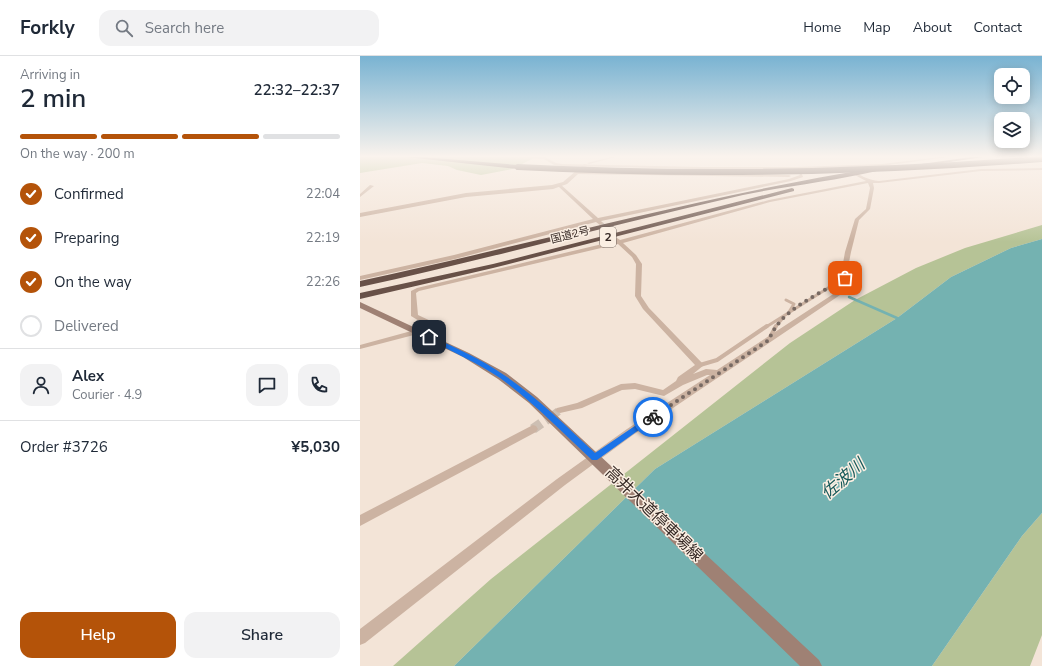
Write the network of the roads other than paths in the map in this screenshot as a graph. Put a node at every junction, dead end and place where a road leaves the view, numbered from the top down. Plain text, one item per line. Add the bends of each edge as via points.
1 (556, 185) edge
2 (560, 185) edge
3 (765, 185) edge
4 (783, 185) edge
5 (809, 185) edge
6 (847, 185) edge
7 (871, 185) edge
8 (372, 186) dead end
9 (360, 196) edge
10 (360, 215) edge
11 (599, 222) junction
12 (618, 241) junction
13 (360, 278) edge
14 (845, 278) junction
15 (360, 284) edge
16 (360, 296) edge
17 (786, 300) dead end
18 (360, 306) edge
19 (789, 312) junction
20 (417, 332) junction
21 (769, 340) junction
22 (360, 347) edge
23 (700, 365) junction
24 (719, 373) junction
25 (680, 383) junction
26 (560, 410) tunnel mouth
27 (533, 429) tunnel mouth
28 (597, 460) junction
29 (360, 521) edge
30 (360, 638) edge
31 (813, 666) edge

1 - 10 street via 466,196
2 - 11 street
3 - 11 street
4 - 15 highway, 国道2号 / 2
5 - 16 highway, 国道2号 / 2 via 561,249
6 - 12 street via 769,201
7 - 14 street via 868,209 857,219 848,252
8 - 9 street
11 - 13 street
12 - 20 street via 417,290 413,292 415,316 430,324 430,328
12 - 23 street via 639,264 638,296 646,308
14 - 19 lane
14 - 21 street via 841,292
17 - 19 lane via 794,304
18 - 20 main road, 高井大道停車場線
19 - 21 lane via 772,331
19 - 23 lane via 717,360
20 - 22 street
20 - 28 main road, 高井大道停車場線 via 466,355 502,376 533,400
21 - 24 street
23 - 25 street via 681,379
24 - 25 street via 706,372
24 - 28 street
25 - 26 street via 664,393 635,386 621,387 579,406
27 - 29 street
28 - 30 street via 488,536
28 - 31 main road, 高井大道停車場線

